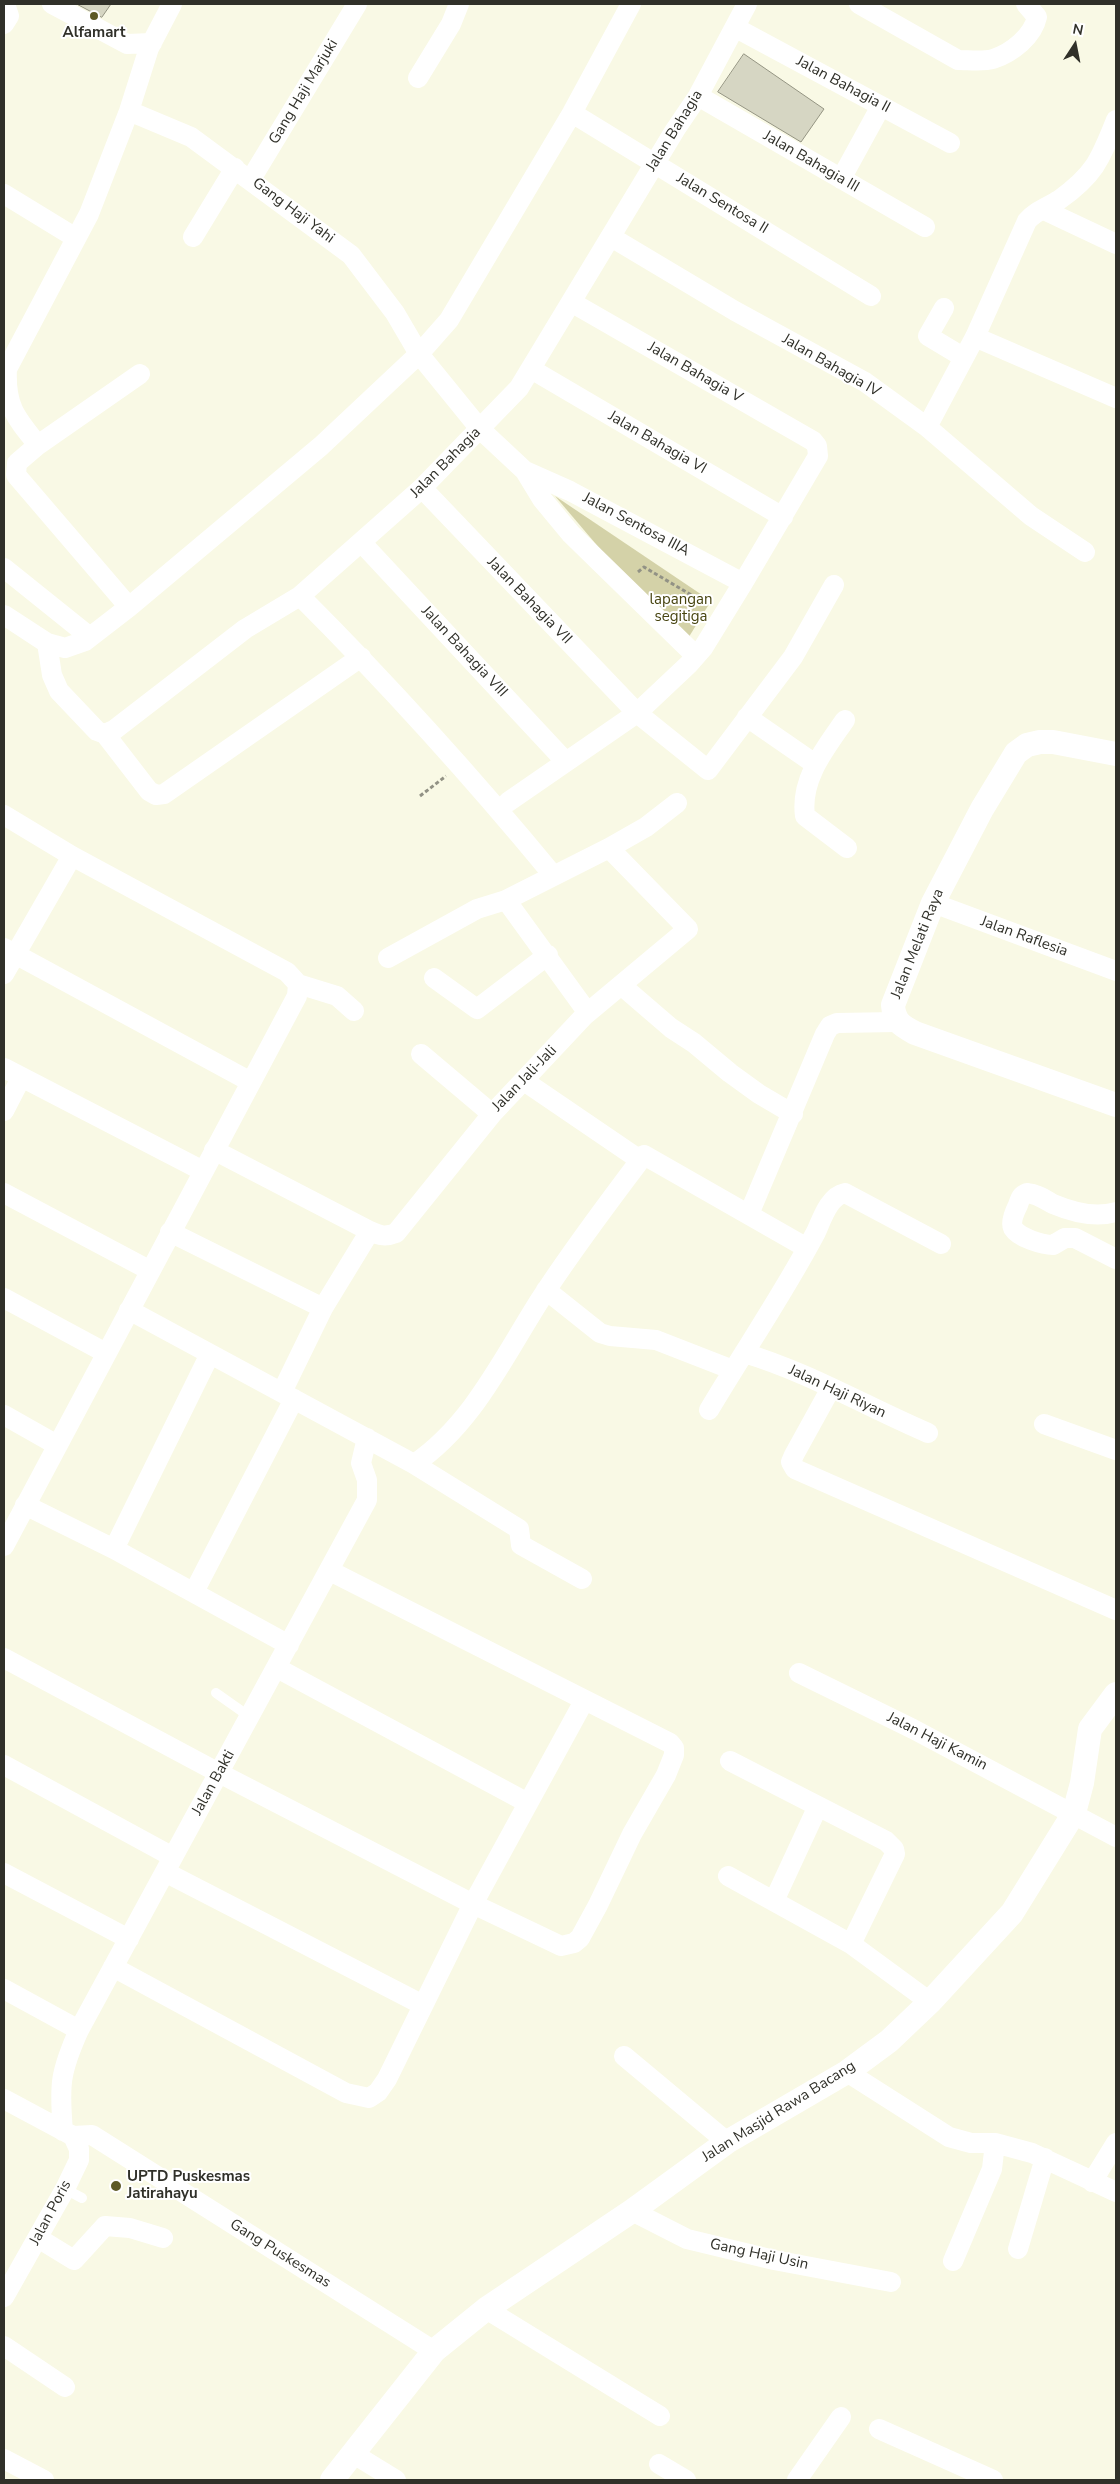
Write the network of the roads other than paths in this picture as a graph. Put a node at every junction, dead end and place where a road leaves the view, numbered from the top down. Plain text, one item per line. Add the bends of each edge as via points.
1 (5, 4) edge
2 (52, 4) edge
3 (172, 4) edge
4 (357, 4) edge
5 (459, 4) edge
6 (631, 4) edge
7 (747, 4) edge
8 (859, 4) edge
9 (1031, 10) edge
10 (4, 24) edge
11 (736, 28) junction
12 (152, 44) junction
13 (418, 78) dead end
14 (698, 96) junction
15 (881, 106) junction
16 (128, 111) junction
17 (572, 113) junction
18 (1116, 120) edge
19 (950, 143) dead end
20 (655, 164) junction
21 (243, 174) junction
22 (841, 179) junction
23 (4, 194) edge
24 (1044, 210) junction
25 (925, 227) dead end
26 (193, 236) dead end
27 (611, 237) junction
28 (76, 238) junction
29 (1116, 244) edge
30 (871, 296) dead end
31 (571, 302) junction
32 (944, 308) dead end
33 (975, 337) junction
34 (419, 354) junction
35 (963, 356) junction
36 (531, 369) junction
37 (140, 374) dead end
38 (1116, 398) edge
39 (927, 427) junction
40 (480, 429) junction
41 (38, 445) junction
42 (525, 472) junction
43 (422, 488) junction
44 (783, 517) junction
45 (360, 542) junction
46 (1085, 552) dead end
47 (4, 568) edge
48 (744, 583) junction
49 (834, 585) dead end
50 (300, 596) junction
51 (130, 607) junction
52 (4, 615) edge
53 (90, 637) junction
54 (47, 642) junction
55 (696, 656) junction
56 (361, 657) junction
57 (637, 713) junction
58 (747, 717) junction
59 (845, 720) dead end
60 (105, 734) junction
61 (1116, 754) edge
62 (566, 762) junction
63 (815, 764) junction
64 (508, 802) dead end
65 (677, 804) dead end
66 (4, 815) edge
67 (609, 848) junction
68 (847, 848) dead end
69 (72, 856) junction
70 (553, 875) junction
71 (506, 900) junction
72 (933, 903) junction
73 (10, 950) edge
74 (548, 955) junction
75 (388, 958) dead end
76 (1116, 971) edge
77 (4, 974) edge
78 (434, 978) dead end
79 (298, 984) junction
80 (621, 985) junction
81 (354, 1011) dead end
82 (585, 1015) junction
83 (897, 1022) junction
84 (421, 1054) dead end
85 (4, 1068) edge
86 (21, 1078) junction
87 (524, 1080) junction
88 (251, 1082) junction
89 (1116, 1105) edge
90 (4, 1111) edge
91 (492, 1114) junction
92 (793, 1114) junction
93 (214, 1150) junction
94 (640, 1160) junction
95 (203, 1171) junction
96 (4, 1192) edge
97 (1116, 1212) edge
98 (749, 1214) junction
99 (370, 1231) junction
100 (170, 1232) junction
101 (941, 1244) dead end
102 (807, 1248) junction
103 (1116, 1259) edge
104 (149, 1270) junction
105 (546, 1290) junction
106 (4, 1298) edge
107 (323, 1308) junction
108 (129, 1310) junction
109 (106, 1352) junction
110 (744, 1353) junction
111 (210, 1354) junction
112 (733, 1370) junction
113 (831, 1388) junction
114 (288, 1395) junction
115 (709, 1410) dead end
116 (4, 1415) edge
117 (1044, 1424) dead end
118 (928, 1433) dead end
119 (367, 1438) junction
120 (58, 1445) junction
121 (1116, 1450) edge
122 (414, 1464) junction
123 (25, 1505) junction
124 (5, 1540) edge
125 (114, 1549) junction
126 (330, 1571) junction
127 (582, 1579) dead end
128 (194, 1592) junction
129 (1116, 1610) edge
130 (290, 1645) junction
131 (4, 1658) edge
132 (277, 1668) junction
133 (799, 1673) dead end
134 (216, 1693) dead end
135 (1116, 1698) edge
136 (584, 1701) junction
137 (250, 1716) junction
138 (730, 1761) dead end
139 (4, 1765) edge
140 (219, 1773) junction
141 (528, 1803) junction
142 (818, 1806) junction
143 (1074, 1813) junction
144 (1116, 1836) edge
145 (169, 1865) junction
146 (4, 1873) edge
147 (728, 1876) dead end
148 (774, 1901) junction
149 (473, 1904) junction
150 (128, 1939) junction
151 (852, 1944) junction
152 (113, 1967) junction
153 (4, 1989) edge
154 (930, 2002) junction
155 (423, 2005) junction
156 (79, 2030) junction
157 (624, 2056) dead end
158 (847, 2072) junction
159 (4, 2099) edge
160 (68, 2133) junction
161 (727, 2142) junction
162 (995, 2143) junction
163 (1116, 2143) edge
164 (1045, 2158) junction
165 (1092, 2182) junction
166 (1116, 2192) edge
167 (632, 2211) junction
168 (38, 2238) junction
169 (163, 2238) dead end
170 (1018, 2249) dead end
171 (953, 2261) dead end
172 (9, 2277) edge
173 (891, 2282) dead end
174 (4, 2297) edge
175 (486, 2308) junction
176 (4, 2346) edge
177 (434, 2351) junction
178 (65, 2387) dead end
179 (660, 2416) dead end
180 (841, 2416) dead end
181 (879, 2429) dead end
182 (352, 2453) junction
183 (4, 2459) edge
184 (659, 2464) dead end
185 (44, 2480) edge
186 (332, 2480) edge
187 (396, 2480) edge
188 (686, 2480) edge
189 (797, 2480) edge
190 (993, 2480) edge

1 - 10 street via 8,16
2 - 12 street via 127,44
3 - 12 street
4 - 21 street, Gang Haji Marjuki
5 - 13 street via 451,24
6 - 17 street
7 - 11 street, Jalan Bahagia
8 - 9 street via 958,60 993,59 1021,43 1035,25
11 - 14 street, Jalan Bahagia
11 - 15 street, Jalan Bahagia II
12 - 16 street
14 - 20 street, Jalan Bahagia
14 - 22 street, Jalan Bahagia III
15 - 19 street, Jalan Bahagia II
15 - 22 street
16 - 21 street, Gang Haji Yahi via 191,137
16 - 28 street via 89,214
17 - 20 street, Jalan Sentosa II
17 - 34 street via 449,320
18 - 24 street via 1094,170 1080,185
20 - 27 street, Jalan Bahagia
20 - 30 street, Jalan Sentosa II
21 - 26 street, Gang Haji Marjuki
21 - 34 street, Gang Haji Yahi via 351,255 395,313
22 - 25 street, Jalan Bahagia III
23 - 28 street
24 - 29 street
24 - 33 street via 1034,213 1027,221
27 - 31 street, Jalan Bahagia
27 - 39 street, Jalan Bahagia IV via 865,382
28 - 41 street via 7,369 9,404
31 - 36 street, Jalan Bahagia
31 - 44 street, Jalan Bahagia V via 807,437 817,446 818,456
32 - 35 street via 928,336
33 - 35 street
33 - 38 street
34 - 40 street, Gang Haji Yahi
34 - 51 street via 321,446
35 - 39 street
36 - 40 street, Jalan Bahagia via 519,388
36 - 44 street, Jalan Bahagia VI
37 - 41 street
39 - 46 street, Jalan Bahagia IV via 1032,516
40 - 42 street, Gang Haji Yahi
40 - 43 street, Jalan Bahagia
41 - 51 street via 17,462 16,475
42 - 48 street, Jalan Sentosa IIIA via 570,490
42 - 55 street via 571,534
43 - 45 street, Jalan Bahagia
43 - 57 street, Jalan Bahagia VII
44 - 48 street
45 - 50 street, Jalan Bahagia
45 - 62 street, Jalan Bahagia VIII
47 - 53 street
48 - 55 street
49 - 58 street via 793,657
50 - 56 street
50 - 60 street, Jalan Bahagia via 245,629 163,694
51 - 53 street
52 - 54 street
53 - 54 street via 65,648
54 - 60 street via 52,676 59,692 97,731
55 - 57 street
56 - 60 street via 164,794 148,791
56 - 70 street via 460,765
57 - 58 street, Jalan Bahagia VII via 708,770
57 - 62 street
58 - 63 street
59 - 63 street
61 - 72 street, Jalan Melati Raya via 1053,742 1028,745 1016,753 982,809
62 - 64 street
63 - 68 street via 803,800 805,816
65 - 67 street
66 - 69 street
67 - 70 street
67 - 80 street, Jalan Jali-Jali via 688,929
69 - 73 street
69 - 79 street via 287,972
70 - 71 street
71 - 74 street
71 - 75 street via 477,909
72 - 76 street, Jalan Raflesia
72 - 83 street, Jalan Melati Raya via 893,1005 893,1016
73 - 77 street
73 - 88 street
74 - 78 street via 477,1009
74 - 82 street via 585,1009
79 - 81 street via 337,996
79 - 88 street via 298,996
80 - 82 street, Jalan Jali-Jali
80 - 92 street via 730,1073
82 - 87 street, Jalan Jali-Jali
83 - 89 street, Jalan Melati Raya via 915,1033
83 - 92 street via 838,1023 830,1026
84 - 91 street
85 - 86 street
86 - 90 street
86 - 95 street
87 - 91 street, Jalan Jali-Jali
87 - 94 street
88 - 93 street
91 - 99 street, Jalan Jali-Jali via 396,1232 381,1236
92 - 98 street
93 - 95 street
93 - 99 street
94 - 98 street via 644,1154
94 - 105 street
95 - 100 street
96 - 104 street
97 - 103 street via 1089,1214 1027,1193 1021,1197 1012,1223 1019,1233 1036,1241 1053,1245 1065,1238 1075,1238
98 - 102 street
99 - 107 street
100 - 104 street
100 - 107 street
101 - 102 street via 844,1194 838,1194
102 - 110 street
104 - 108 street
105 - 112 street via 600,1333 656,1340
105 - 122 street via 484,1391 451,1432
106 - 109 street
107 - 114 street
108 - 109 street
108 - 111 street
109 - 120 street
110 - 112 street
110 - 113 street, Jalan Haji Riyan
111 - 114 street
111 - 125 street
112 - 115 street
113 - 118 street, Jalan Haji Riyan
113 - 129 street via 794,1455 791,1462 794,1469
114 - 119 street
114 - 128 street
116 - 120 street
117 - 121 street
119 - 122 street
119 - 126 street, Jalan Bakti via 361,1463 367,1480 367,1500
120 - 123 street
122 - 127 street via 519,1529 521,1545
123 - 124 street
123 - 125 street
125 - 128 street
126 - 130 street, Jalan Bakti
126 - 136 street
128 - 130 street
130 - 132 street, Jalan Bakti
131 - 140 street
132 - 137 street, Jalan Bakti
132 - 141 street
133 - 143 street, Jalan Haji Kamin
134 - 137 lane
135 - 143 street, Jalan Masjid Rawa Bacang via 1090,1729
136 - 141 street
136 - 149 street via 670,1743 674,1755 580,1938 561,1946
137 - 140 street, Jalan Bakti
138 - 142 street
139 - 145 street
140 - 145 street, Jalan Bakti
140 - 149 street
141 - 149 street
142 - 148 street
142 - 151 street via 886,1841 894,1850 892,1861
143 - 144 street, Jalan Haji Kamin
143 - 154 street, Jalan Masjid Rawa Bacang via 1012,1913
145 - 150 street, Jalan Bakti
145 - 155 street
146 - 150 street
147 - 148 street
148 - 151 street
149 - 155 street
150 - 152 street, Jalan Bakti
151 - 154 street
152 - 155 street via 346,2093 369,2098 378,2092 386,2079
152 - 156 street, Jalan Bakti
153 - 156 street
154 - 158 street, Jalan Masjid Rawa Bacang via 889,2041
156 - 160 street, Jalan Bakti via 65,2060 60,2088
157 - 161 street
158 - 161 street, Jalan Masjid Rawa Bacang
158 - 162 street via 949,2137 971,2143
159 - 160 street
160 - 168 street, Jalan Poris via 79,2149 73,2194
160 - 177 street, Gang Puskesmas via 92,2135
161 - 167 street, Jalan Masjid Rawa Bacang
162 - 164 street
162 - 171 street via 992,2169
163 - 165 street
164 - 165 street
164 - 170 street
165 - 166 street
167 - 173 street, Gang Haji Usin via 687,2239 774,2260
167 - 175 street, Jalan Masjid Rawa Bacang
168 - 169 street via 74,2260 105,2226 130,2228
168 - 172 street, Jalan Poris
172 - 174 street, Jalan Poris
175 - 177 street, Jalan Masjid Rawa Bacang
175 - 179 street
176 - 178 street
177 - 182 street, Jalan Masjid Rawa Bacang
180 - 189 street
181 - 190 street
182 - 186 street, Jalan Masjid Rawa Bacang
182 - 187 street
183 - 185 street
184 - 188 street

